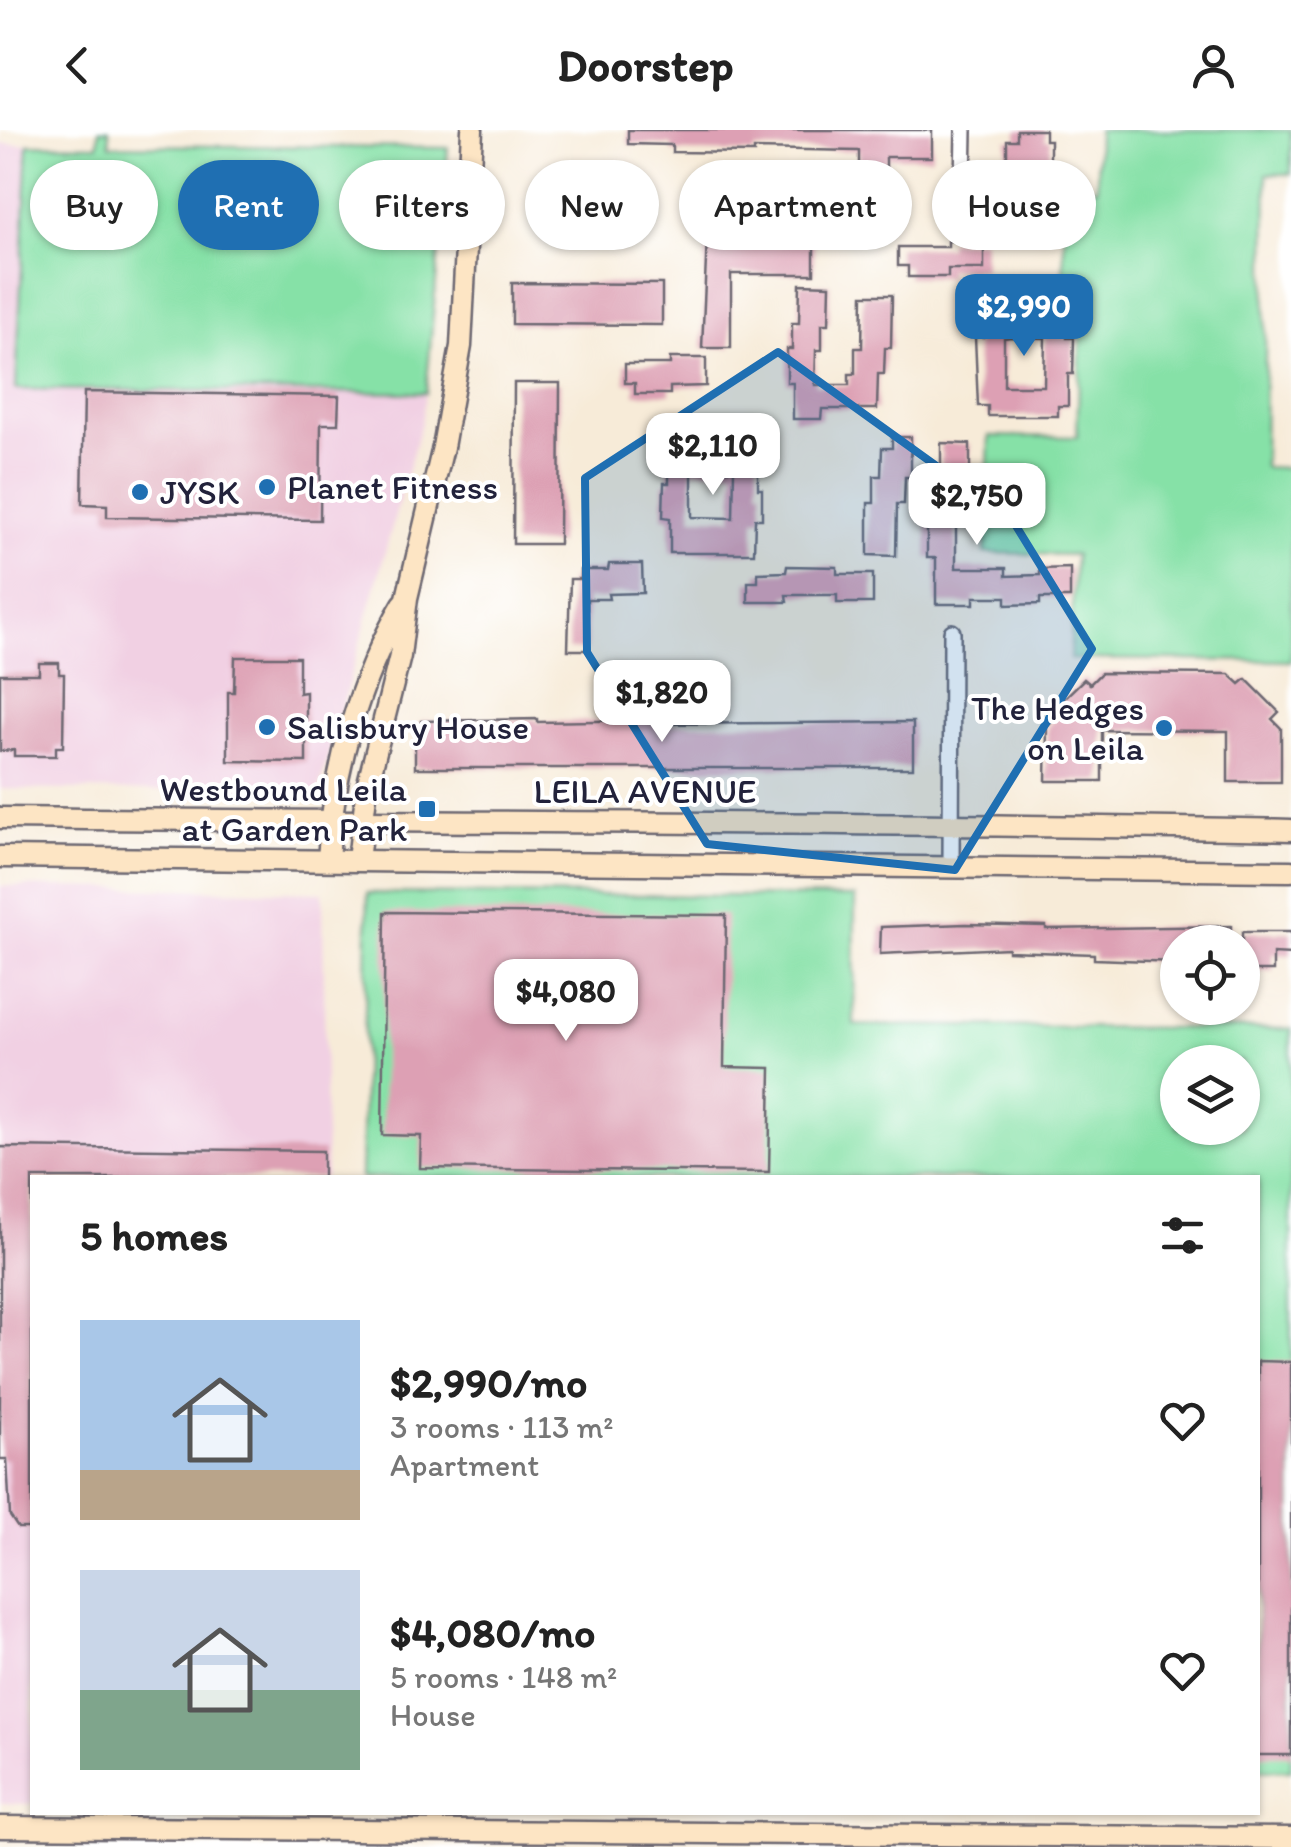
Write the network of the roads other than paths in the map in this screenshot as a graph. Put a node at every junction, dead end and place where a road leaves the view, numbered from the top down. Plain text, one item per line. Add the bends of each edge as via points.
1 (472, 130) edge
2 (964, 130) edge
3 (964, 160) edge
4 (407, 598) junction
5 (952, 632) dead end
6 (0, 818) edge
7 (330, 822) junction
8 (361, 822) junction
9 (951, 823) junction
10 (1291, 830) edge
11 (0, 857) edge
12 (328, 860) junction
13 (358, 860) junction
14 (951, 868) junction
15 (1291, 871) edge
16 (0, 1827) edge
17 (98, 1837) edge
18 (1291, 1838) edge
19 (797, 1841) edge
20 (1044, 1842) edge

1 - 4 main road via 461,346
2 - 3 street
4 - 7 main road via 378,647
4 - 8 main road
5 - 9 street
6 - 7 main road, LEILA AVENUE
7 - 8 main road, LEILA AVENUE
7 - 12 main road
8 - 9 main road, LEILA AVENUE
8 - 13 main road
9 - 10 main road, LEILA AVENUE
9 - 14 street
11 - 12 main road, LEILA AVENUE
12 - 13 main road, LEILA AVENUE
13 - 14 main road, LEILA AVENUE
14 - 15 main road, LEILA AVENUE
16 - 17 main road
17 - 19 main road
18 - 20 main road
19 - 20 main road

